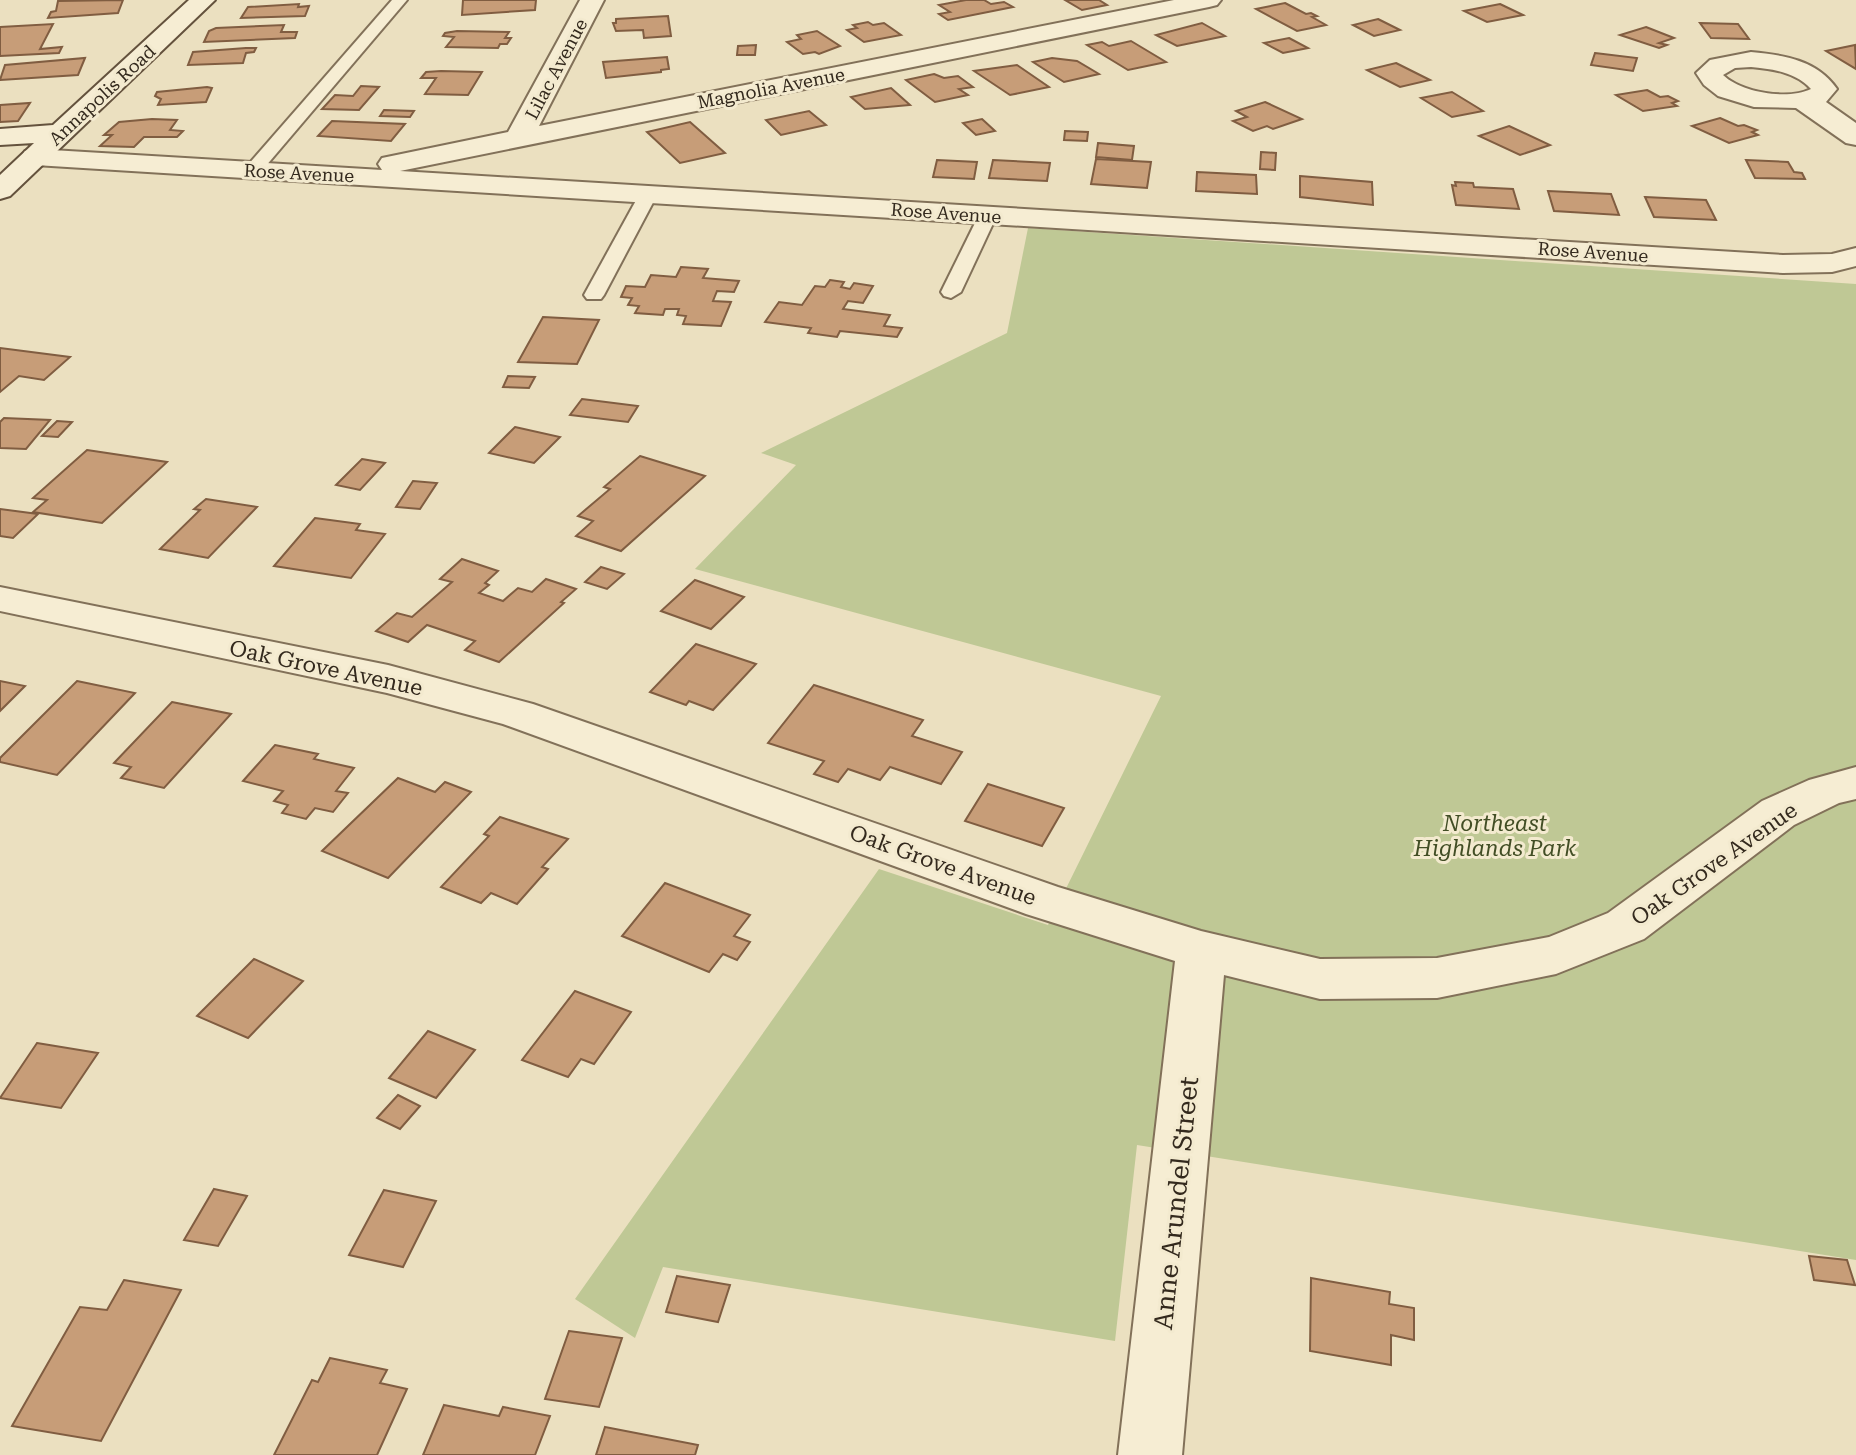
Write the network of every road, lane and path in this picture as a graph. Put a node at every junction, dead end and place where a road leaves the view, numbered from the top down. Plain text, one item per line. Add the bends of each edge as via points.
1 (203, 0) edge
2 (400, 0) edge
3 (592, 0) edge
4 (1209, 0) edge
5 (1802, 101) dead end
6 (61, 133) junction
7 (0, 137) edge
8 (1856, 137) edge
9 (519, 138) junction
10 (35, 157) junction
11 (253, 170) junction
12 (333, 175) junction
13 (0, 190) edge
14 (648, 195) junction
15 (988, 215) junction
16 (1856, 257) edge
17 (951, 292) dead end
18 (594, 295) dead end
19 (0, 599) edge
20 (1856, 783) edge
21 (1201, 950) junction
22 (1150, 1455) edge

1 - 6 street, Annapolis Road
2 - 11 lane
3 - 9 street, Lilac Avenue
4 - 9 street, Magnolia Avenue
5 - 8 street
6 - 7 street
6 - 10 street, Annapolis Road
9 - 12 street, Magnolia Avenue
10 - 11 street, Rose Avenue
10 - 13 street, Annapolis Road
11 - 12 street, Rose Avenue
12 - 14 street, Rose Avenue
14 - 15 street, Rose Avenue
14 - 18 lane
15 - 16 street, Rose Avenue via 1783,264
15 - 17 lane
19 - 21 street, Oak Grove Avenue via 388,679 518,714 1043,901
20 - 21 street, Oak Grove Avenue via 1778,813 1626,926 1556,955 1437,978 1320,979
21 - 22 street, Anne Arundel Street

